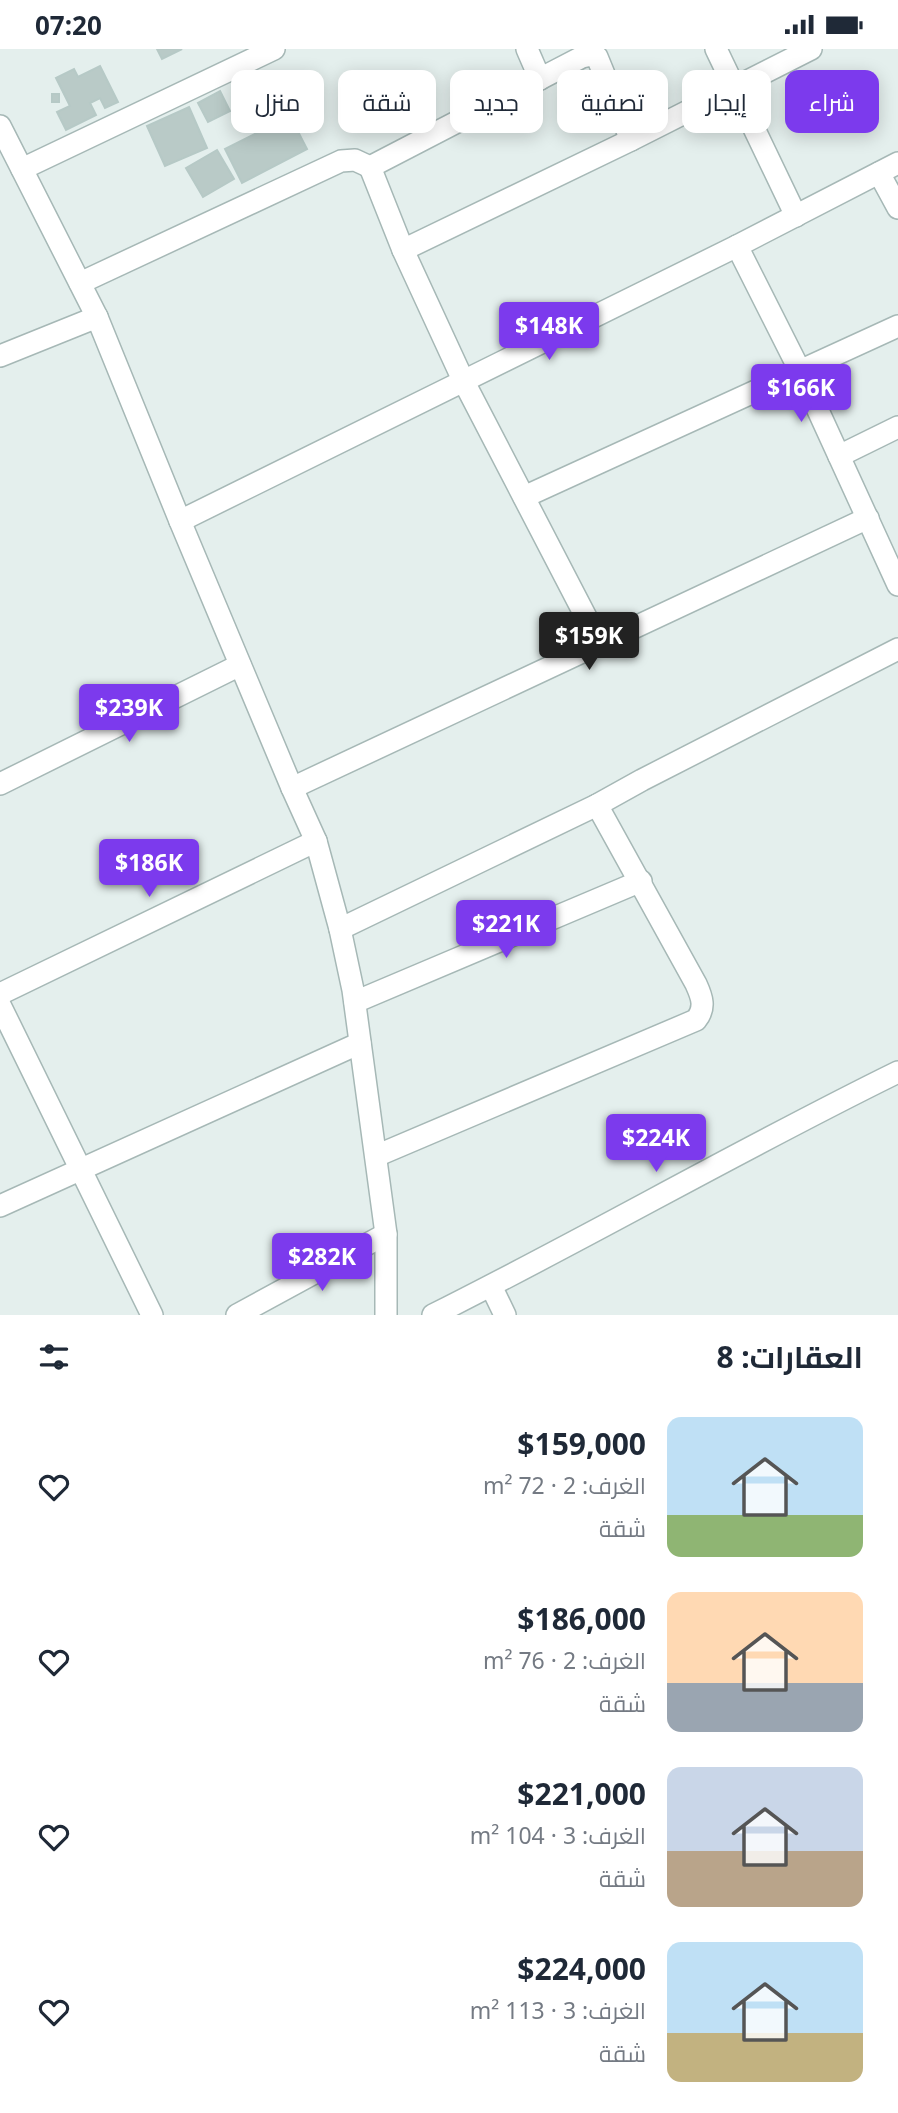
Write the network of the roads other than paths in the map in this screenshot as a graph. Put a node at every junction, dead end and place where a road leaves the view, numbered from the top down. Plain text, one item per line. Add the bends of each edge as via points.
1 (274, 49) edge
2 (527, 49) edge
3 (716, 49) edge
4 (811, 49) edge
5 (536, 70) edge
6 (726, 70) edge
7 (770, 70) edge
8 (543, 77) edge
9 (682, 114) edge
10 (0, 126) edge
11 (450, 126) edge
12 (756, 133) edge
13 (631, 140) junction
14 (370, 167) junction
15 (889, 168) edge
16 (22, 169) junction
17 (898, 208) edge
18 (796, 216) junction
19 (737, 246) junction
20 (403, 250) junction
21 (80, 283) junction
22 (97, 317) junction
23 (898, 326) edge
24 (0, 356) edge
25 (800, 371) junction
26 (463, 380) junction
27 (898, 427) edge
28 (839, 456) junction
29 (524, 497) junction
30 (868, 518) junction
31 (180, 521) junction
32 (897, 582) edge
33 (600, 644) junction
34 (898, 649) edge
35 (240, 665) junction
36 (0, 784) edge
37 (292, 788) junction
38 (597, 805) junction
39 (316, 841) junction
40 (641, 881) junction
41 (340, 929) junction
42 (0, 994) edge
43 (355, 1002) junction
44 (0, 1005) edge
45 (360, 1043) junction
46 (898, 1072) edge
47 (376, 1156) junction
48 (81, 1168) junction
49 (0, 1206) edge
50 (386, 1234) junction
51 (491, 1286) junction
52 (152, 1315) edge
53 (237, 1315) edge
54 (386, 1315) edge
55 (433, 1315) edge
56 (506, 1315) edge

1 - 16 street
2 - 5 street
3 - 6 street
4 - 7 street
8 - 13 street via 582,57 597,57
9 - 13 street
10 - 16 street
11 - 14 street
12 - 18 street
13 - 20 street
14 - 20 street
14 - 21 street via 355,160 341,161
15 - 17 street
15 - 18 street
16 - 21 street
18 - 19 street
19 - 25 street
19 - 26 street
20 - 26 street
21 - 22 street
22 - 24 street
22 - 31 street
23 - 25 street
25 - 28 street
25 - 29 street
26 - 29 street
26 - 31 street
27 - 28 street
28 - 30 street
29 - 33 street
30 - 32 street
30 - 33 street
31 - 35 street
33 - 37 street
34 - 38 street
35 - 36 street
35 - 37 street
37 - 39 street
38 - 40 street
38 - 41 street
39 - 41 street
39 - 42 street
40 - 43 street
40 - 47 street via 696,984 703,1004 696,1020
41 - 43 street
43 - 45 street
44 - 48 street
45 - 47 street
45 - 48 street
46 - 51 street
47 - 50 street
48 - 49 street
48 - 52 street
50 - 53 street
50 - 54 street
51 - 55 street
51 - 56 street

